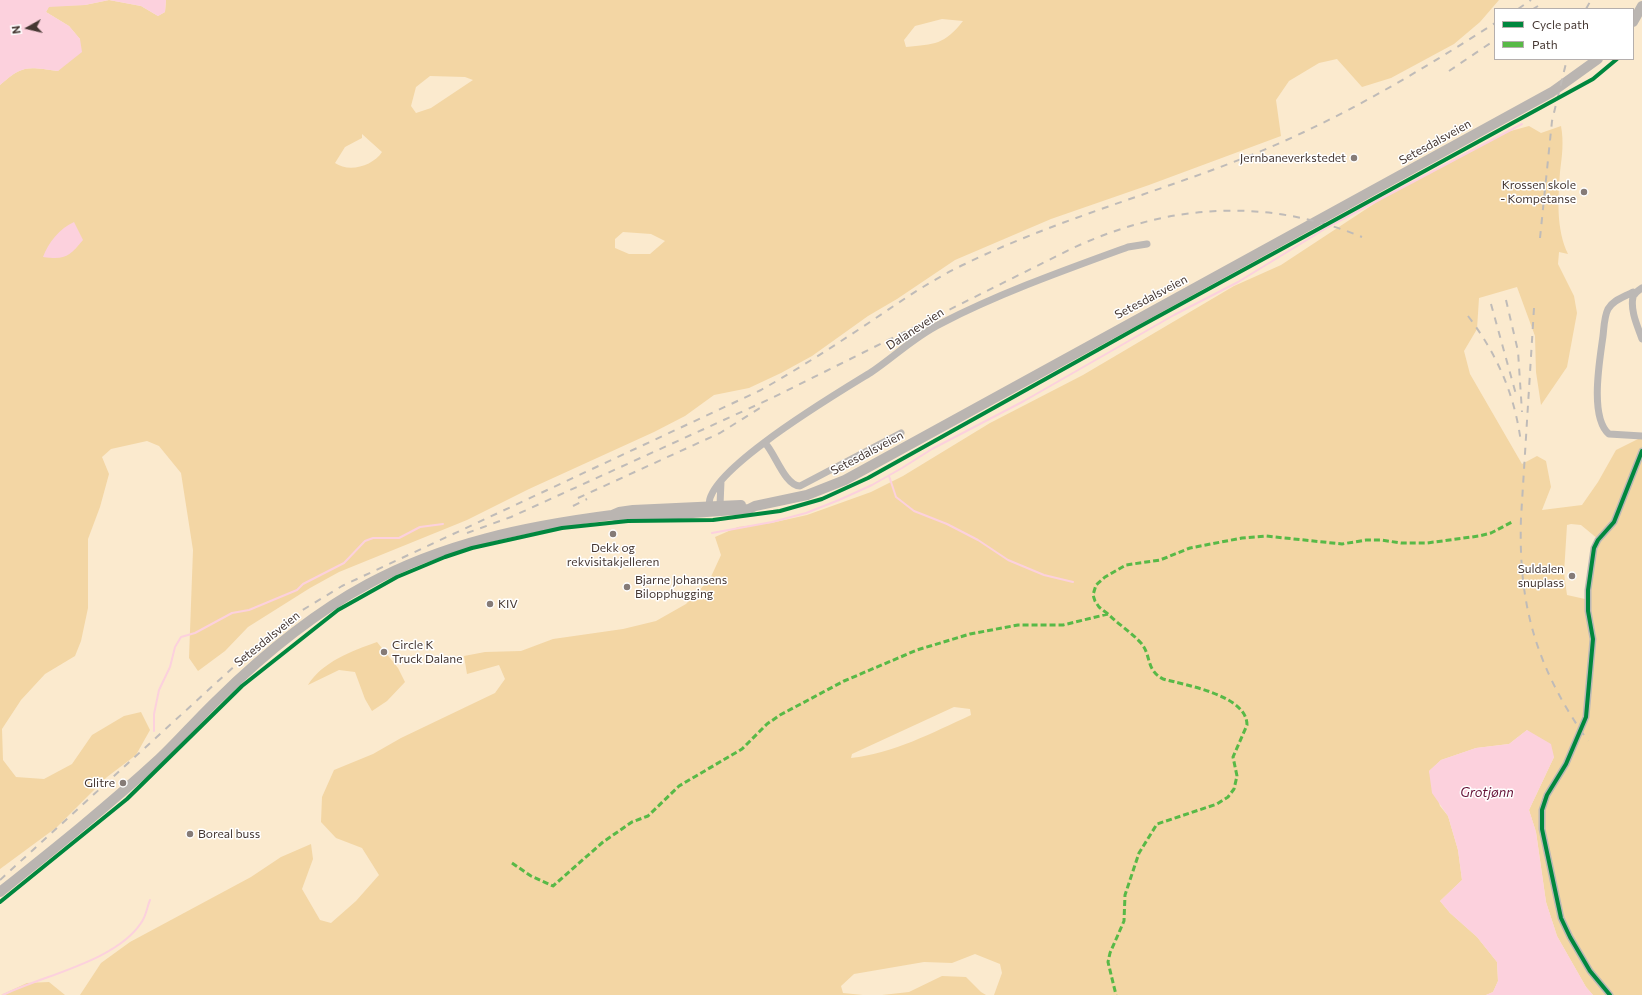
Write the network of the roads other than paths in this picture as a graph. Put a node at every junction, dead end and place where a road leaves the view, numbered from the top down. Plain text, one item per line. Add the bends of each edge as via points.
1 (1642, 6) edge
2 (1634, 20) edge
3 (1597, 60) edge
4 (1602, 60) edge
5 (1552, 92) junction
6 (1147, 244) dead end
7 (1642, 288) edge
8 (1635, 294) junction
9 (1642, 339) edge
10 (901, 433) dead end
11 (1642, 436) edge
12 (765, 443) junction
13 (1642, 451) edge
14 (721, 481) junction
15 (714, 508) junction
16 (0, 892) edge
17 (1610, 995) edge

1 - 2 highway
3 - 5 highway, Setesdalsveien
4 - 5 highway, Setesdalsveien via 1578,79
5 - 15 highway, Setesdalsveien via 858,474 807,495 749,509
6 - 12 street, Dalaneveien via 1128,247 1059,273 972,308 938,325
7 - 8 street
8 - 9 street via 1635,320
8 - 11 street via 1633,292 1620,299 1606,313 1598,372 1599,409 1602,425 1609,434
10 - 12 street, Setesdalsveien via 800,486 789,481 772,450
12 - 14 street, Dalaneveien via 730,469
13 - 17 street via 1614,522 1594,548 1588,590 1588,611 1593,639 1586,717 1564,769 1547,795 1542,810 1542,829 1561,918 1590,971
14 - 15 street
14 - 15 street, Dalaneveien via 714,488
15 - 16 highway, Setesdalsveien via 642,517 612,515 536,527 460,545 400,568 350,594 265,656 154,763 100,811

